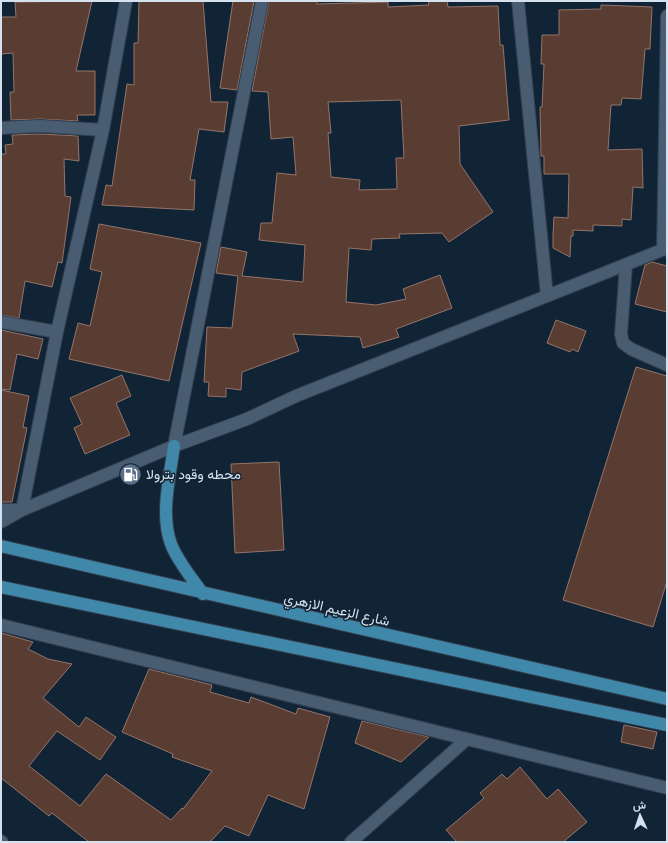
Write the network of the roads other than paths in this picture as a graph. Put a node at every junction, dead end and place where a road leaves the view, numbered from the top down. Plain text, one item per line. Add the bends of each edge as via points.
1 (126, 1) edge
2 (262, 1) edge
3 (518, 1) edge
4 (667, 16) edge
5 (1, 128) edge
6 (103, 130) junction
7 (665, 249) edge
8 (626, 265) junction
9 (547, 296) junction
10 (1, 322) edge
11 (57, 332) junction
12 (667, 365) edge
13 (174, 446) junction
14 (1, 510) edge
15 (22, 510) junction
16 (1, 522) edge
17 (1, 546) edge
18 (1, 587) edge
19 (203, 594) junction
20 (1, 625) edge
21 (667, 700) edge
22 (667, 725) edge
23 (467, 739) junction
24 (667, 788) edge
25 (351, 842) edge

1 - 6 street
2 - 13 street
3 - 9 street
4 - 7 street
5 - 6 street via 40,126
6 - 11 street
7 - 8 street
8 - 9 street
8 - 12 street via 620,334 624,343 631,349
9 - 13 street via 296,396 247,419
10 - 11 street
11 - 15 street
13 - 15 street
13 - 19 main road via 166,512 168,529 171,544 181,563
14 - 15 street
15 - 16 street
17 - 19 main road, شارع الزعيم الازهري
18 - 22 main road
19 - 21 main road, شارع الزعيم الازهري
20 - 23 street
23 - 24 street
23 - 25 street

